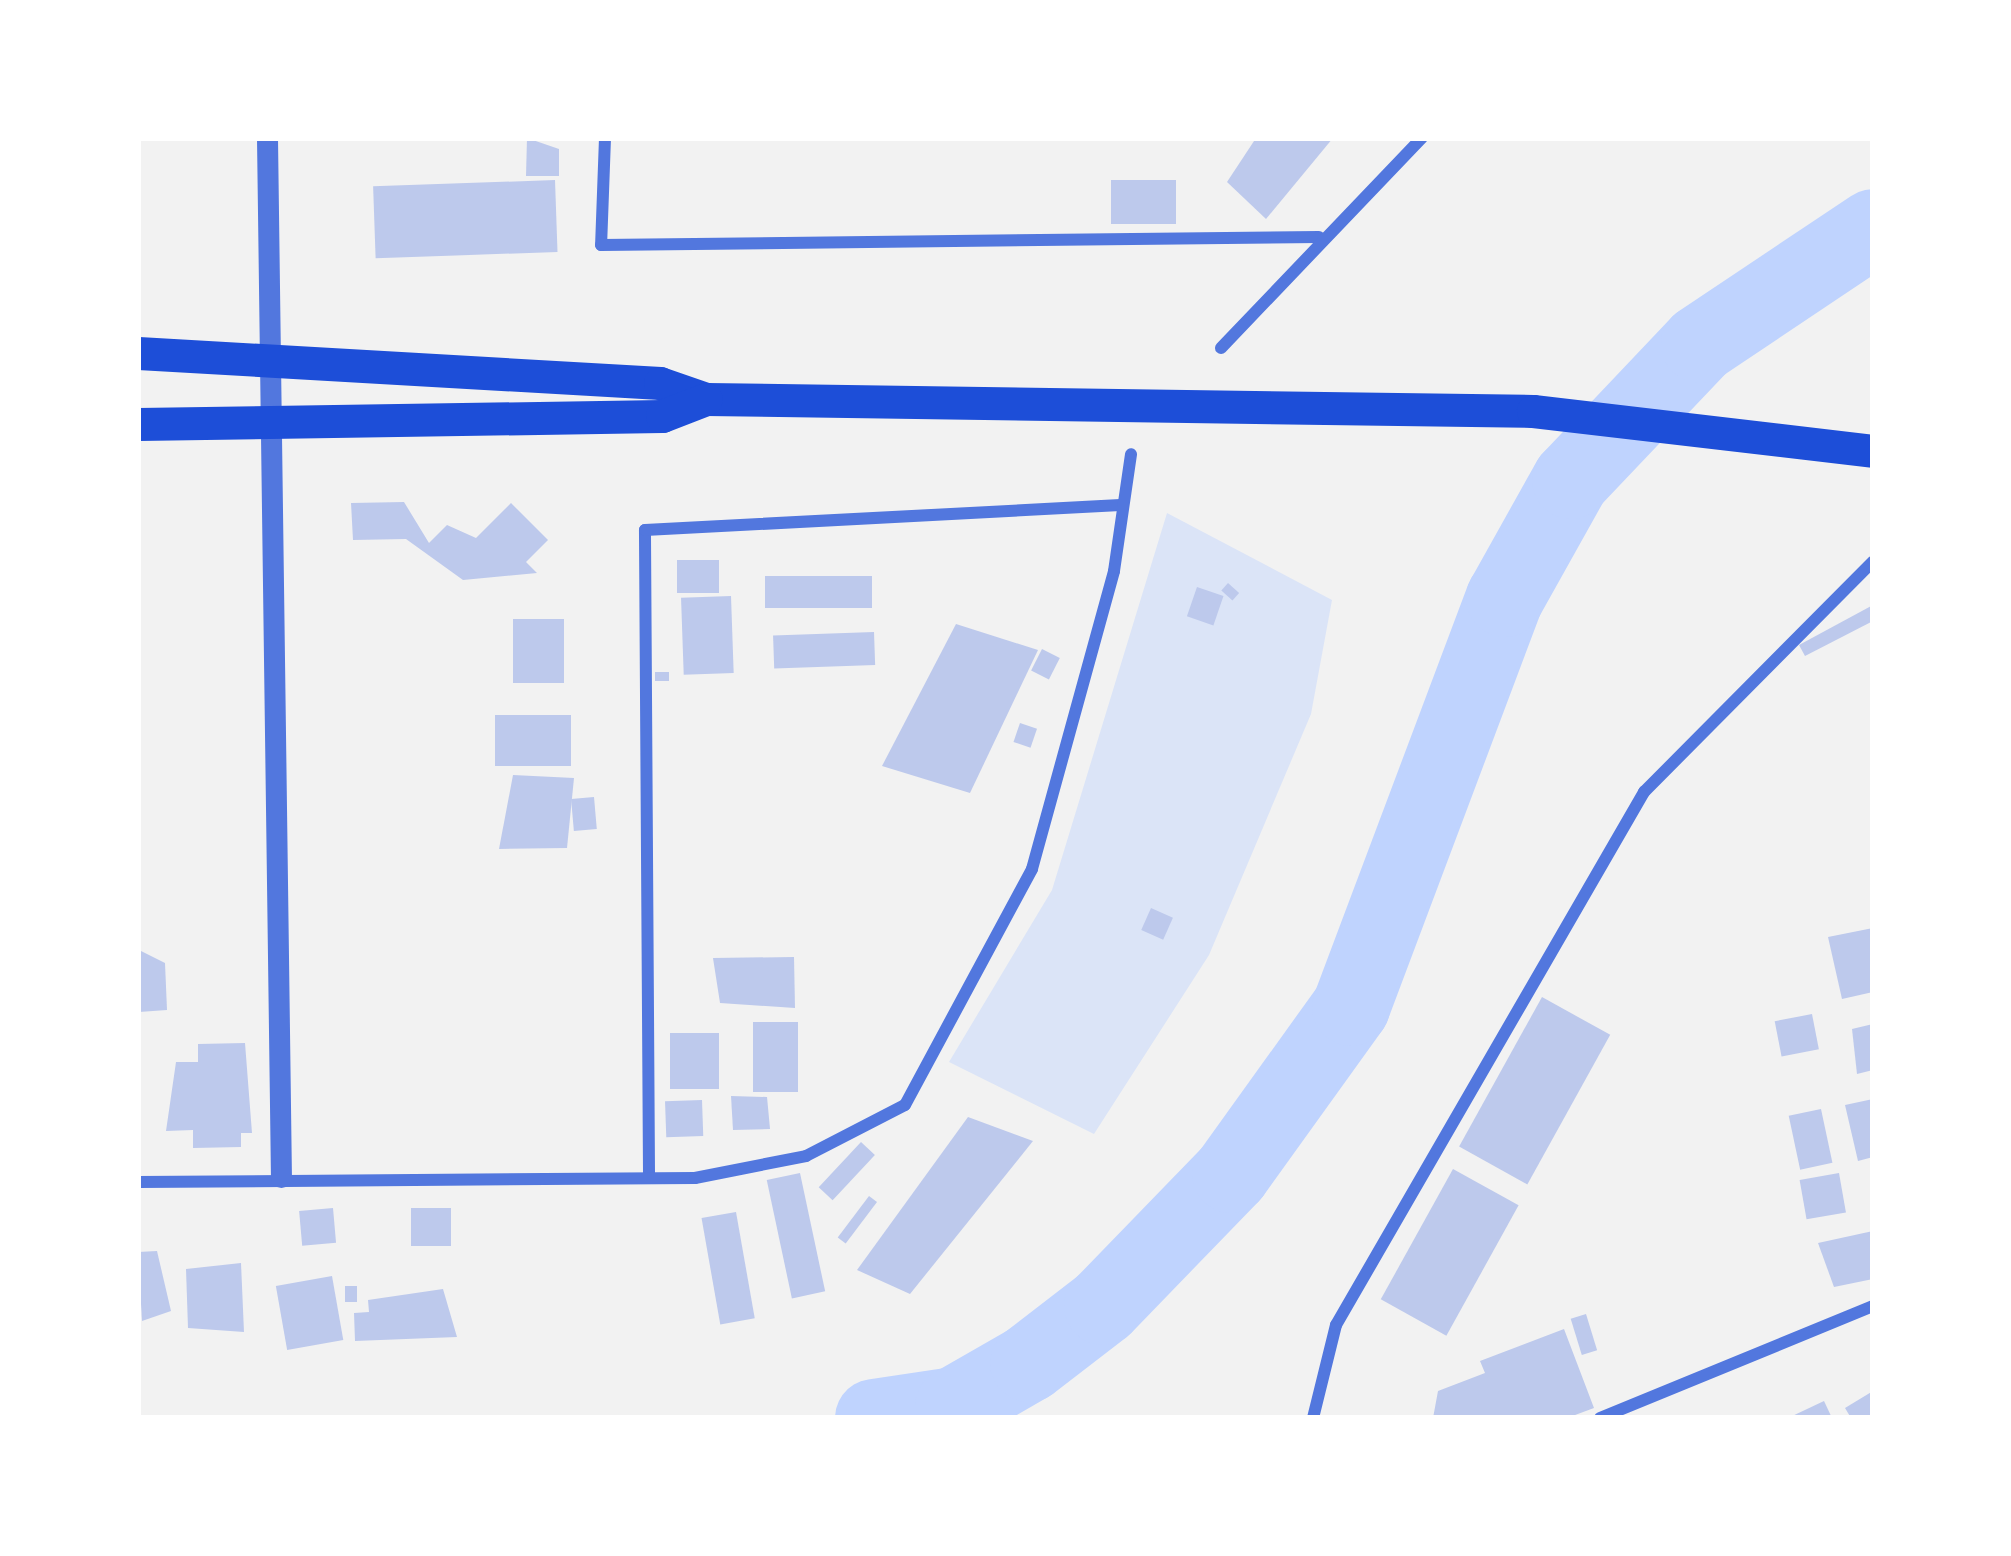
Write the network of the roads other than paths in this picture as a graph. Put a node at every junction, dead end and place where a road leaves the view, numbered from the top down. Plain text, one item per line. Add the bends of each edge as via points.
1 (266, 138) edge
2 (605, 138) edge
3 (1420, 139) edge
4 (1319, 237) junction
5 (1221, 348) dead end
6 (138, 353) edge
7 (271, 360) junction
8 (706, 399) junction
9 (272, 422) junction
10 (138, 424) edge
11 (1873, 451) edge
12 (1131, 454) dead end
13 (1120, 505) junction
14 (1873, 561) edge
15 (649, 1173) junction
16 (281, 1177) junction
17 (138, 1181) edge
18 (1873, 1306) edge
19 (1313, 1418) edge
20 (1600, 1418) edge

1 - 7 street
2 - 4 street via 601,245
3 - 4 street
4 - 5 street
6 - 7 highway
7 - 8 highway via 660,382
7 - 9 street
8 - 9 highway via 662,416
8 - 11 highway via 1533,411
9 - 10 highway
9 - 16 street
12 - 13 street
13 - 15 street via 1114,571 1032,869 905,1105 806,1156 695,1178
13 - 15 street via 645,530
14 - 19 street via 1644,792 1336,1325
15 - 16 street
16 - 17 street
18 - 20 street

